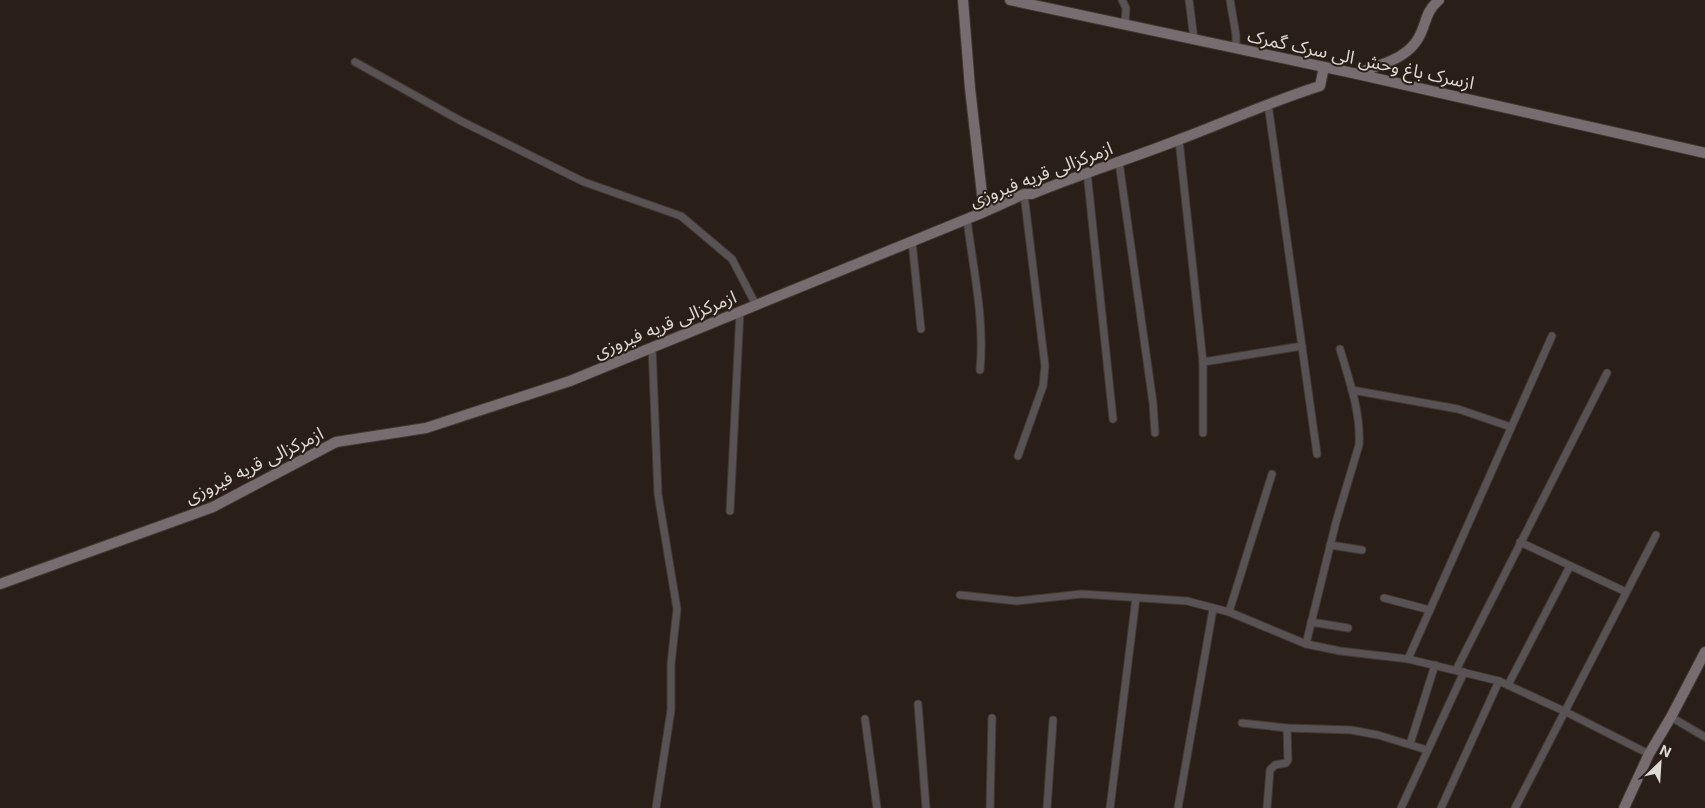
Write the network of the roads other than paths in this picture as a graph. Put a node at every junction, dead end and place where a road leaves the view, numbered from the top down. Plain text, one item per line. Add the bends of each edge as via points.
1 (963, 0) edge
2 (1010, 0) edge
3 (1122, 0) edge
4 (1189, 0) edge
5 (1230, 0) edge
6 (1439, 0) edge
7 (1125, 24) junction
8 (1194, 39) junction
9 (1236, 48) junction
10 (354, 62) dead end
11 (1324, 67) junction
12 (1357, 74) junction
13 (1268, 104) junction
14 (1179, 140) junction
15 (1705, 153) edge
16 (1119, 162) junction
17 (1087, 172) junction
18 (1024, 194) junction
19 (984, 212) junction
20 (967, 219) junction
21 (912, 241) junction
22 (756, 305) junction
23 (740, 311) junction
24 (921, 329) dead end
25 (1552, 336) dead end
26 (1302, 346) junction
27 (652, 347) junction
28 (1340, 348) dead end
29 (1203, 362) junction
30 (980, 370) dead end
31 (1607, 372) dead end
32 (1352, 390) junction
33 (1113, 419) dead end
34 (1511, 427) junction
35 (1155, 433) dead end
36 (1203, 433) dead end
37 (1317, 454) dead end
38 (1018, 456) dead end
39 (1272, 474) dead end
40 (730, 511) dead end
41 (1656, 535) dead end
42 (1520, 542) junction
43 (1330, 545) junction
44 (1362, 550) dead end
45 (1570, 566) junction
46 (0, 584) edge
47 (1626, 592) junction
48 (960, 595) dead end
49 (1136, 598) junction
50 (1384, 598) dead end
51 (1214, 609) junction
52 (1430, 610) junction
53 (1229, 612) junction
54 (1311, 622) junction
55 (1348, 628) dead end
56 (1306, 644) junction
57 (1705, 652) edge
58 (1408, 659) junction
59 (1436, 665) junction
60 (1460, 671) junction
61 (1499, 681) junction
62 (1508, 684) junction
63 (918, 704) dead end
64 (1566, 712) junction
65 (1671, 717) junction
66 (992, 718) dead end
67 (865, 719) dead end
68 (1053, 720) dead end
69 (1242, 723) dead end
70 (1287, 728) junction
71 (1705, 737) edge
72 (1410, 744) junction
73 (1427, 750) junction
74 (1649, 754) junction
75 (656, 808) edge
76 (877, 808) edge
77 (926, 808) edge
78 (990, 808) edge
79 (1047, 808) edge
80 (1110, 808) edge
81 (1178, 808) edge
82 (1267, 808) edge
83 (1401, 808) edge
84 (1441, 808) edge
85 (1515, 808) edge
86 (1624, 808) edge

1 - 19 main road
2 - 7 main road, ازسرک باغ وحش الی سرک گمرک
3 - 7 street via 1126,8
4 - 8 street
5 - 9 street
6 - 12 main road via 1431,7 1419,37 1404,54
7 - 8 main road, ازسرک باغ وحش الی سرک گمرک
8 - 9 main road, ازسرک باغ وحش الی سرک گمرک
9 - 11 main road, ازسرک باغ وحش الی سرک گمرک
10 - 22 street via 461,121 584,182 681,216 732,259
11 - 12 main road, ازسرک باغ وحش الی سرک گمرک
11 - 13 main road, ازمرکزالی قریه فیروزی via 1320,86
12 - 15 main road, ازسرک باغ وحش الی سرک گمرک
13 - 14 main road, ازمرکزالی قریه فیروزی
13 - 26 street
14 - 16 main road, ازمرکزالی قریه فیروزی
14 - 29 street
16 - 17 main road, ازمرکزالی قریه فیروزی
16 - 35 street
17 - 18 main road, ازمرکزالی قریه فیروزی via 1032,194
17 - 33 street
18 - 19 main road, ازمرکزالی قریه فیروزی
18 - 38 street via 1046,366 1043,386
19 - 20 main road, ازمرکزالی قریه فیروزی
20 - 21 main road, ازمرکزالی قریه فیروزی
20 - 30 street via 982,348
21 - 22 main road, ازمرکزالی قریه فیروزی
21 - 24 street
22 - 23 main road, ازمرکزالی قریه فیروزی
23 - 27 main road, ازمرکزالی قریه فیروزی
23 - 40 street
25 - 34 street
26 - 29 street
26 - 37 street
27 - 46 main road, ازمرکزالی قریه فیروزی via 570,381 426,428 336,442 213,507
27 - 75 street via 658,494 677,608 671,710
28 - 32 street
29 - 36 street
31 - 42 street
32 - 34 street via 1458,409
32 - 43 street via 1359,445
34 - 52 street
39 - 53 street
41 - 47 street
42 - 45 street
42 - 60 street
43 - 44 street
43 - 54 street
45 - 47 street
45 - 62 street
47 - 64 street
48 - 49 street via 1017,601 1082,594
49 - 51 street via 1187,601
49 - 80 street
50 - 52 street
51 - 53 street
51 - 81 street
52 - 58 street
53 - 56 street
54 - 55 street
54 - 56 street
56 - 58 street
57 - 65 main road
58 - 59 street
59 - 60 street
59 - 72 street
60 - 61 street
60 - 73 street
61 - 62 street
61 - 84 street
62 - 64 street
63 - 77 street
64 - 74 street
64 - 85 street
65 - 71 street
65 - 74 main road
66 - 78 street
67 - 76 street
68 - 79 street
69 - 70 street
70 - 72 street via 1351,730
70 - 82 street via 1288,760 1270,770
72 - 73 street
73 - 83 street
74 - 86 main road

